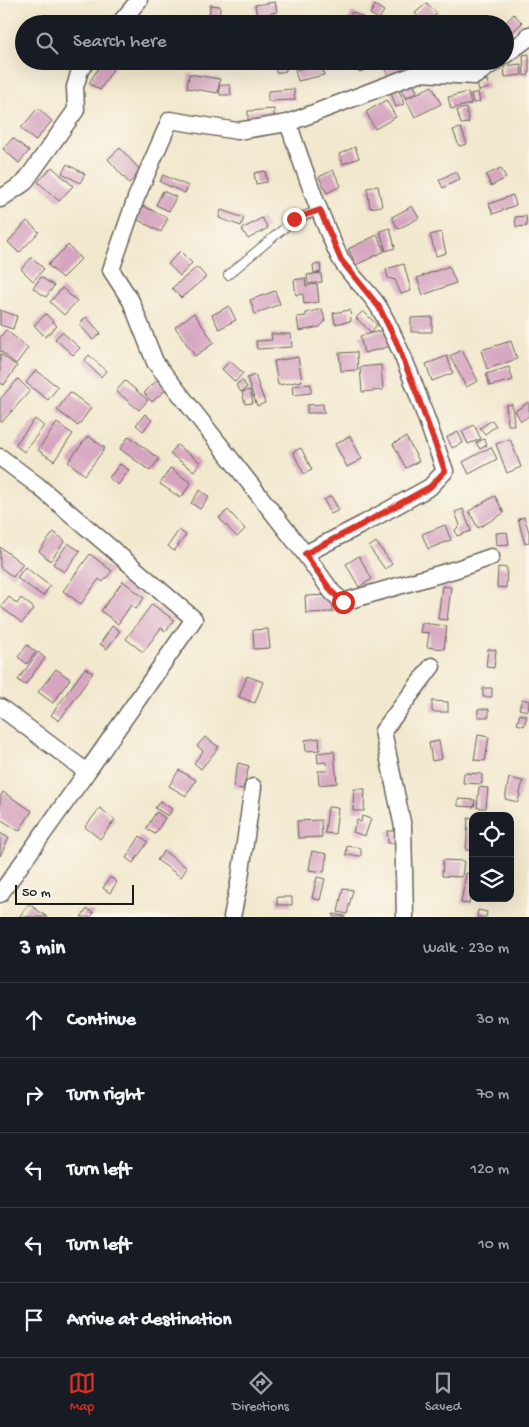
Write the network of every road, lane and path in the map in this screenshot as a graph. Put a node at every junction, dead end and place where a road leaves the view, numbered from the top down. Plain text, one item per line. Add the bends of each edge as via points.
1 (139, 0) edge
2 (126, 15) edge
3 (529, 35) edge
4 (514, 48) edge
5 (80, 70) edge
6 (484, 70) edge
7 (288, 123) junction
8 (0, 199) edge
9 (320, 210) junction
10 (228, 275) dead end
11 (0, 457) edge
12 (305, 554) junction
13 (491, 556) dead end
14 (432, 666) dead end
15 (0, 706) edge
16 (87, 772) junction
17 (253, 787) dead end
18 (0, 894) edge
19 (232, 917) edge
20 (405, 917) edge

1 - 2 street
3 - 4 street
5 - 8 street via 75,87 76,110 24,183
6 - 7 street via 476,76 420,73
7 - 9 street
7 - 12 street via 237,131 170,120 136,198 111,270 131,301 155,362
9 - 10 lane via 294,219
9 - 12 street via 341,260 379,307 396,341 445,471 430,487
11 - 16 street via 194,619
12 - 13 street via 343,602
14 - 20 street via 384,731 403,827
15 - 16 street
16 - 18 street
17 - 19 street

